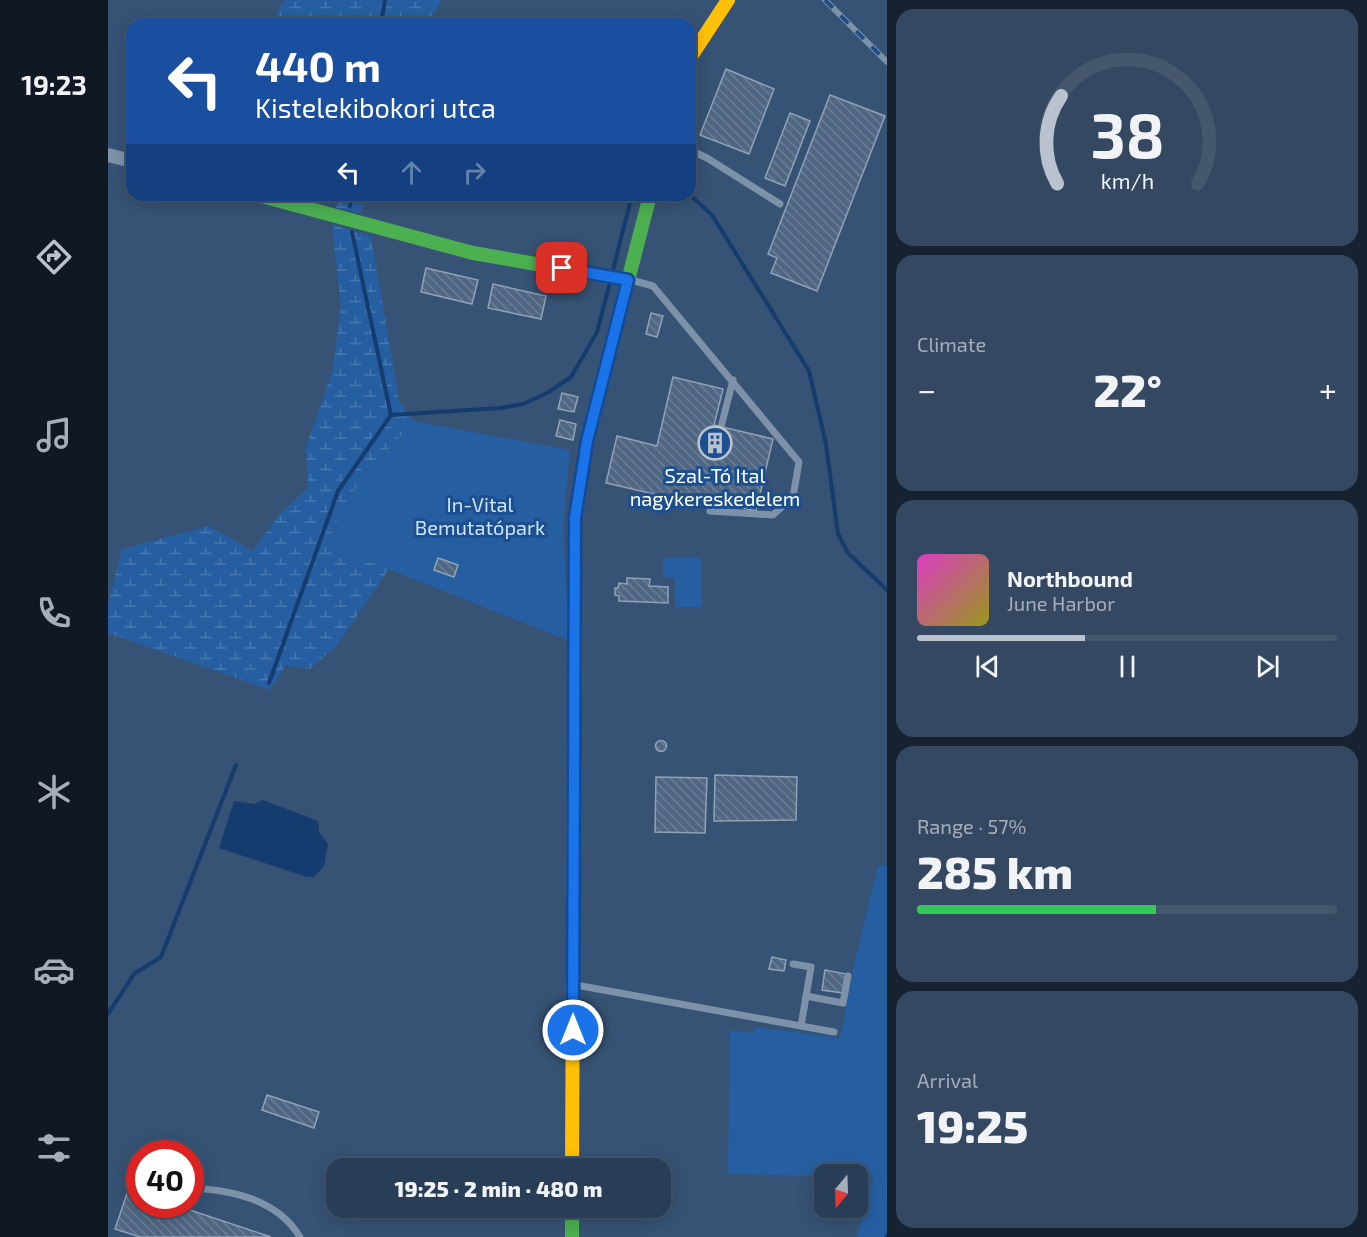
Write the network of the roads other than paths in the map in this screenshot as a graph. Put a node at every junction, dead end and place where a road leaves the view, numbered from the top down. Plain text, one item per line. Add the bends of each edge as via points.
1 (728, 0) edge
2 (696, 49) edge
3 (696, 153) edge
4 (108, 155) edge
5 (126, 160) edge
6 (280, 201) edge
7 (648, 201) edge
8 (780, 204) dead end
9 (628, 280) junction
10 (733, 380) junction
11 (721, 427) dead end
12 (712, 501) dead end
13 (793, 964) dead end
14 (848, 976) dead end
15 (573, 984) junction
16 (806, 996) junction
17 (801, 1026) junction
18 (834, 1032) dead end
19 (572, 1158) edge
20 (204, 1188) edge
21 (572, 1218) edge
22 (300, 1237) edge
23 (572, 1237) edge

1 - 2 street
3 - 8 lane
4 - 5 street
6 - 9 street via 473,253
7 - 9 street
9 - 10 lane via 653,286
9 - 15 street via 587,441 575,518
10 - 11 lane
10 - 12 lane via 799,462 793,497 774,515 710,511
13 - 16 lane via 811,967
14 - 16 lane via 843,1003
15 - 17 lane
15 - 19 street
16 - 17 lane
17 - 18 lane
20 - 22 lane via 223,1189 255,1200 284,1217
21 - 23 street

